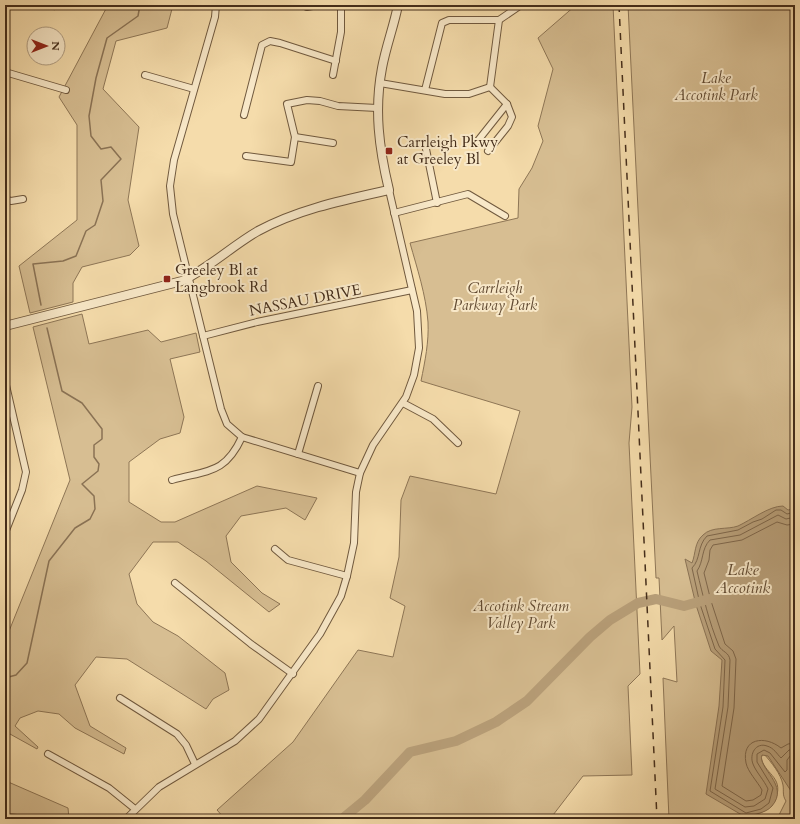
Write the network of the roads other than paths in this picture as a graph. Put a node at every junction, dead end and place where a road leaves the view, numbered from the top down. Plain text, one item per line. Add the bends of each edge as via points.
1 (216, 5) edge
2 (318, 5) edge
3 (341, 5) edge
4 (397, 5) edge
5 (521, 5) edge
6 (307, 7) dead end
7 (499, 20) junction
8 (336, 60) junction
9 (5, 72) edge
10 (145, 74) dead end
11 (333, 75) dead end
12 (380, 83) junction
13 (490, 86) junction
14 (194, 89) junction
15 (66, 90) dead end
16 (424, 90) junction
17 (507, 104) junction
18 (377, 108) junction
19 (244, 115) dead end
20 (295, 137) junction
21 (333, 143) dead end
22 (476, 143) dead end
23 (425, 144) dead end
24 (488, 151) dead end
25 (246, 156) dead end
26 (389, 190) junction
27 (5, 199) edge
28 (22, 199) dead end
29 (437, 203) junction
30 (394, 213) junction
31 (505, 216) dead end
32 (189, 278) junction
33 (412, 290) junction
34 (5, 326) edge
35 (203, 336) junction
36 (5, 381) edge
37 (318, 386) dead end
38 (403, 403) junction
39 (242, 437) junction
40 (458, 443) dead end
41 (298, 454) junction
42 (360, 473) junction
43 (172, 480) dead end
44 (5, 533) edge
45 (275, 549) dead end
46 (347, 576) junction
47 (174, 583) dead end
48 (293, 674) junction
49 (120, 698) dead end
50 (48, 754) dead end
51 (195, 764) junction
52 (135, 809) junction
53 (126, 819) edge

1 - 14 street
2 - 6 street
3 - 8 street via 341,32
4 - 12 street
5 - 7 street
7 - 13 street
7 - 16 street via 449,20 442,23
8 - 11 street
8 - 19 street via 280,43 270,41 262,45
9 - 15 street
10 - 14 street
12 - 16 street
12 - 18 street
13 - 16 street via 469,94 445,94
13 - 17 street
14 - 32 street via 174,160 170,186 173,214
17 - 22 street
17 - 24 street via 512,117
18 - 20 street via 338,106 307,100 287,104
18 - 26 street via 378,138
20 - 21 street
20 - 25 street via 291,162
23 - 29 street
26 - 30 street
26 - 32 street via 313,208 277,222 241,242
27 - 28 street
29 - 30 street
29 - 31 street via 468,194
30 - 33 street
32 - 34 street
32 - 35 street
33 - 35 street, NASSAU DRIVE
33 - 38 street via 419,320 419,348 414,375
35 - 39 street via 224,418 231,429
36 - 44 street via 26,472 22,490
37 - 41 street
38 - 40 street via 433,419
38 - 42 street via 373,445
39 - 41 street
39 - 43 street via 233,455 223,464
41 - 42 street
42 - 46 street via 356,492 354,543
45 - 46 street via 288,560
46 - 48 street via 329,620
47 - 48 street
48 - 51 street via 269,708 248,730 221,750
49 - 51 street via 174,732 186,745
50 - 52 street via 109,788
51 - 52 street via 164,783
52 - 53 street

